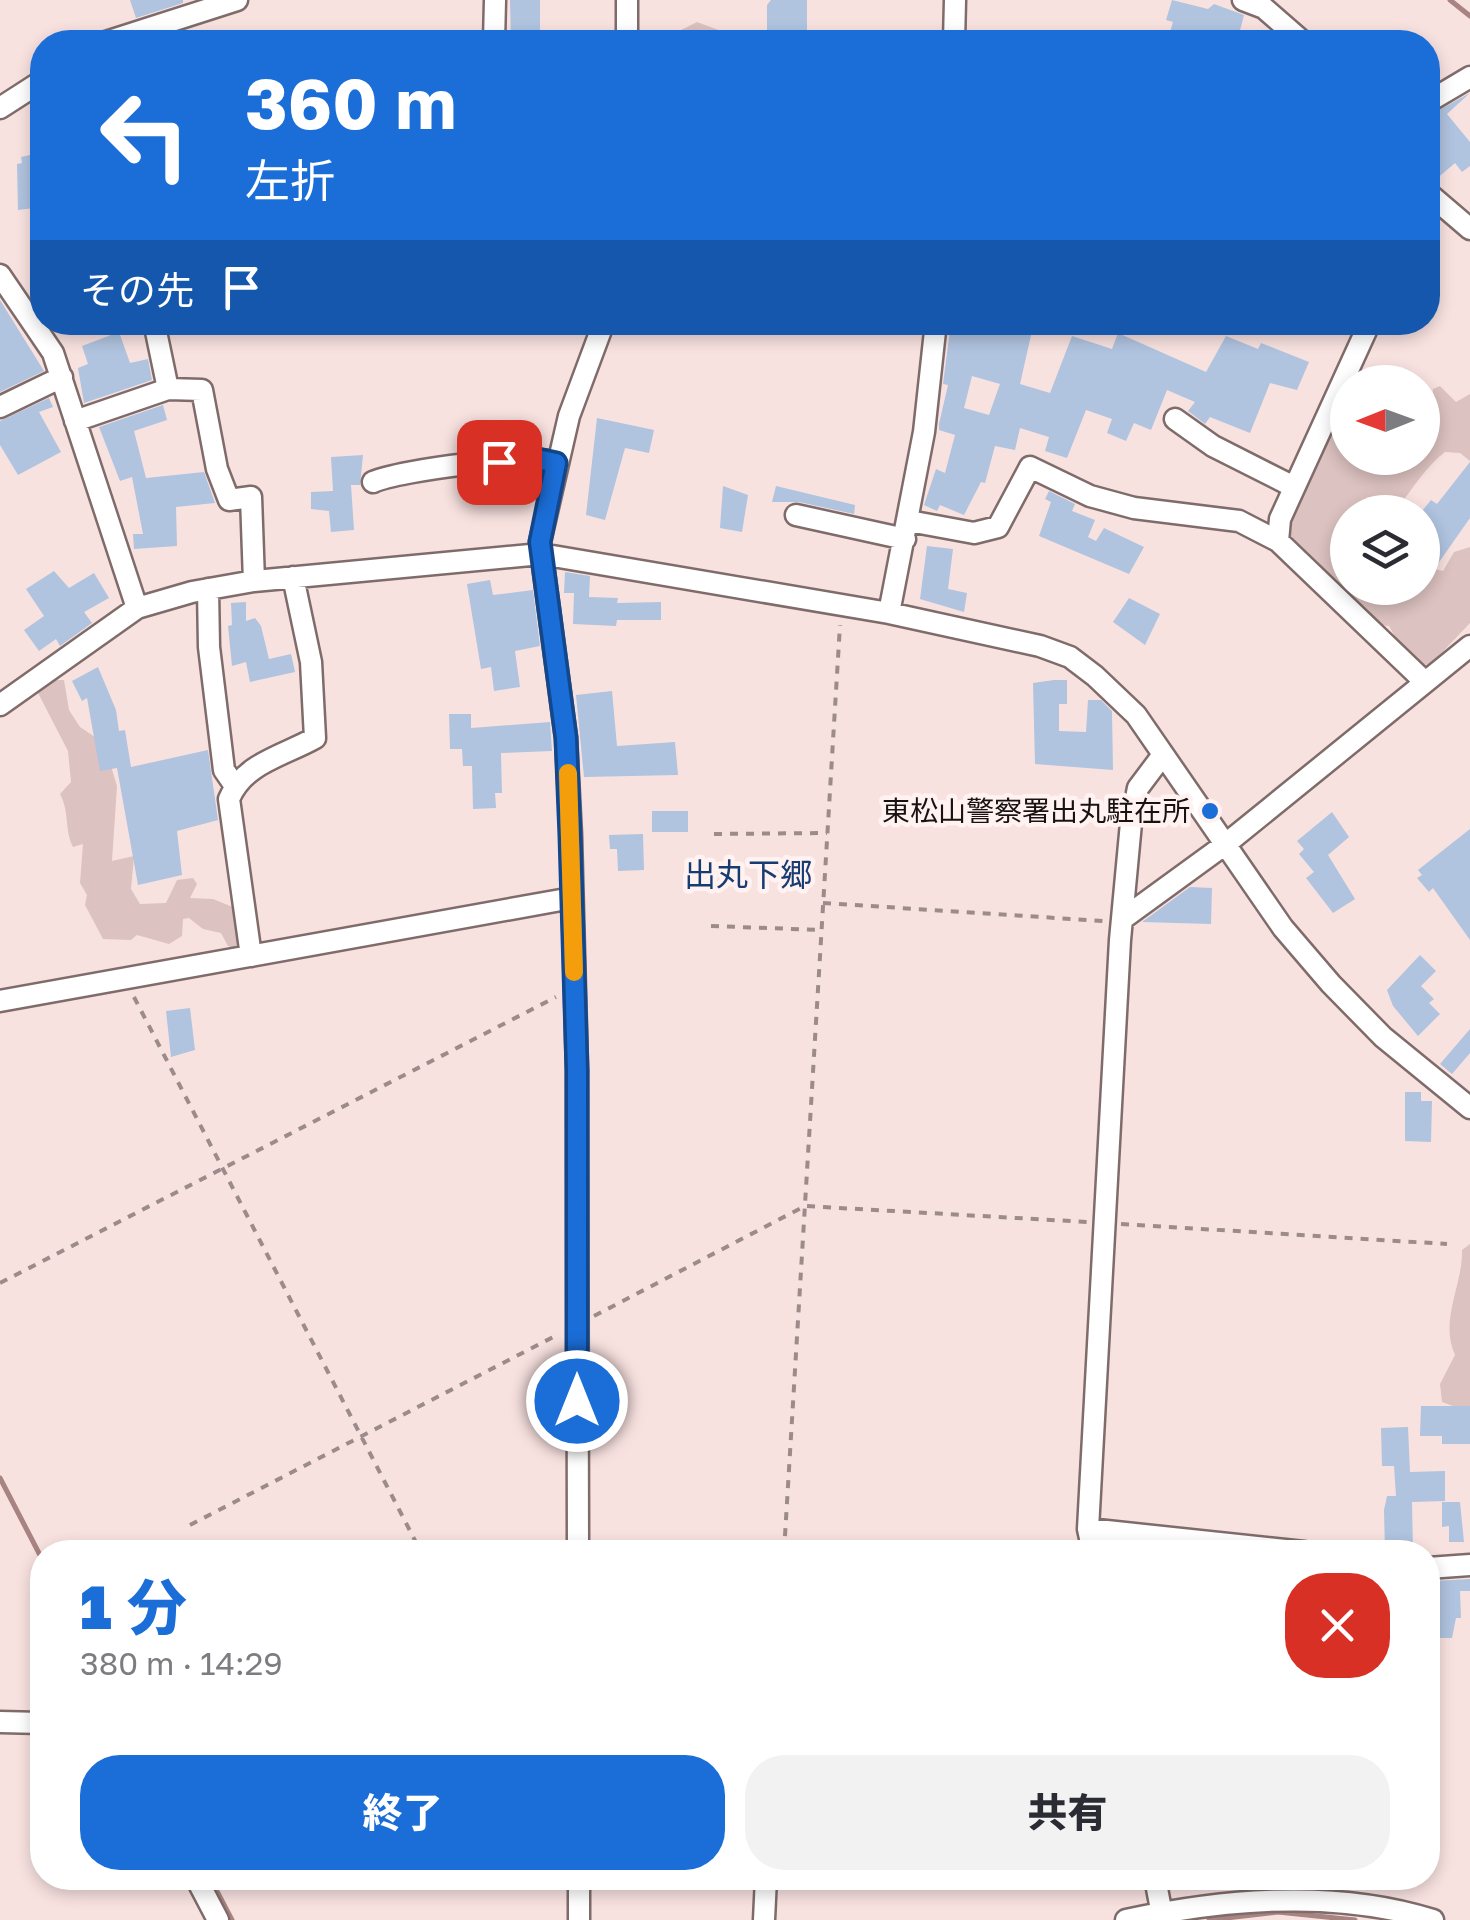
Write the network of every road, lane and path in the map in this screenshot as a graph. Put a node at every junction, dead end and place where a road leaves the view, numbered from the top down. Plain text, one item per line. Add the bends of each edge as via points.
1 (237, 0) edge
2 (496, 0) edge
3 (627, 0) edge
4 (955, 0) edge
5 (1243, 0) edge
6 (143, 30) edge
7 (495, 30) edge
8 (627, 30) edge
9 (954, 30) edge
10 (1289, 30) edge
11 (1470, 78) edge
12 (30, 89) edge
13 (1440, 95) edge
14 (0, 108) edge
15 (1440, 209) edge
16 (1470, 229) edge
17 (0, 275) edge
18 (30, 317) edge
19 (41, 335) edge
20 (157, 335) edge
21 (598, 335) edge
22 (934, 335) edge
23 (1364, 335) edge
24 (62, 377) junction
25 (168, 389) junction
26 (0, 407) edge
27 (1175, 419) dead end
28 (75, 420) junction
29 (556, 463) junction
30 (374, 482) dead end
31 (1294, 488) junction
32 (796, 515) dead end
33 (907, 530) junction
34 (1278, 541) junction
35 (541, 554) junction
36 (293, 577) junction
37 (254, 581) junction
38 (208, 589) junction
39 (846, 606) junction
40 (138, 608) junction
41 (889, 613) junction
42 (1470, 646) edge
43 (1425, 682) junction
44 (0, 705) edge
45 (1162, 756) junction
46 (235, 786) junction
47 (714, 834) dead end
48 (827, 834) junction
49 (1227, 843) junction
50 (572, 898) junction
51 (823, 903) junction
52 (1124, 920) junction
53 (711, 926) dead end
54 (821, 930) junction
55 (252, 956) junction
56 (124, 978) junction
57 (575, 988) junction
58 (0, 1001) edge
59 (1470, 1108) edge
60 (225, 1168) junction
61 (804, 1206) junction
62 (1105, 1223) junction
63 (1447, 1244) dead end
64 (0, 1283) edge
65 (576, 1326) junction
66 (360, 1436) junction
67 (190, 1525) dead end
68 (1088, 1529) junction
69 (414, 1540) edge
70 (578, 1540) edge
71 (785, 1540) edge
72 (1090, 1540) edge
73 (1211, 1540) edge
74 (1470, 1565) edge
75 (1440, 1567) edge
76 (0, 1722) edge
77 (30, 1723) edge
78 (202, 1890) edge
79 (579, 1890) edge
80 (765, 1890) edge
81 (1158, 1890) edge
82 (1163, 1916) edge
83 (218, 1920) edge
84 (579, 1920) edge
85 (764, 1920) edge
86 (1126, 1920) edge
87 (1433, 1920) edge

1 - 6 street
2 - 7 street
3 - 8 street
4 - 9 street
5 - 10 street
11 - 13 street
12 - 14 street
15 - 16 street
17 - 18 street
19 - 24 street
20 - 25 street
21 - 29 street
22 - 33 street
23 - 31 street
24 - 26 street
24 - 28 street
25 - 28 street
25 - 37 street via 202,390 228,500 251,497
27 - 31 street
28 - 40 street
29 - 30 street via 461,466
29 - 35 street
31 - 34 street
32 - 33 street
33 - 34 street via 974,533 998,527 1030,467 1105,500 1239,520
33 - 41 street
34 - 43 street
35 - 36 street
35 - 39 street
35 - 50 street via 566,738
36 - 37 street
36 - 46 street via 312,662 315,738 255,766
37 - 38 street
38 - 40 street
38 - 46 street via 224,770
39 - 41 street
39 - 48 path
40 - 44 street
41 - 45 street via 1070,657 1136,715
42 - 43 street
43 - 49 street
45 - 49 street
45 - 52 street via 1138,788
46 - 55 street via 229,798
47 - 48 path
48 - 51 path
49 - 52 street
49 - 59 street via 1331,984 1417,1068
50 - 55 street
50 - 57 street
51 - 52 path
51 - 54 path
52 - 62 street
53 - 54 path
54 - 61 path
55 - 56 street
56 - 58 street
56 - 60 path
57 - 60 path
57 - 65 street
60 - 64 path
60 - 66 path
61 - 62 path
61 - 65 path
61 - 71 path
62 - 63 path
62 - 68 street
65 - 66 path
65 - 70 street
66 - 67 path
66 - 69 path
68 - 72 street
68 - 73 street
74 - 75 street
76 - 77 street
78 - 83 street
79 - 84 street
80 - 85 street
81 - 82 street
82 - 86 street
82 - 87 street via 1282,1900

